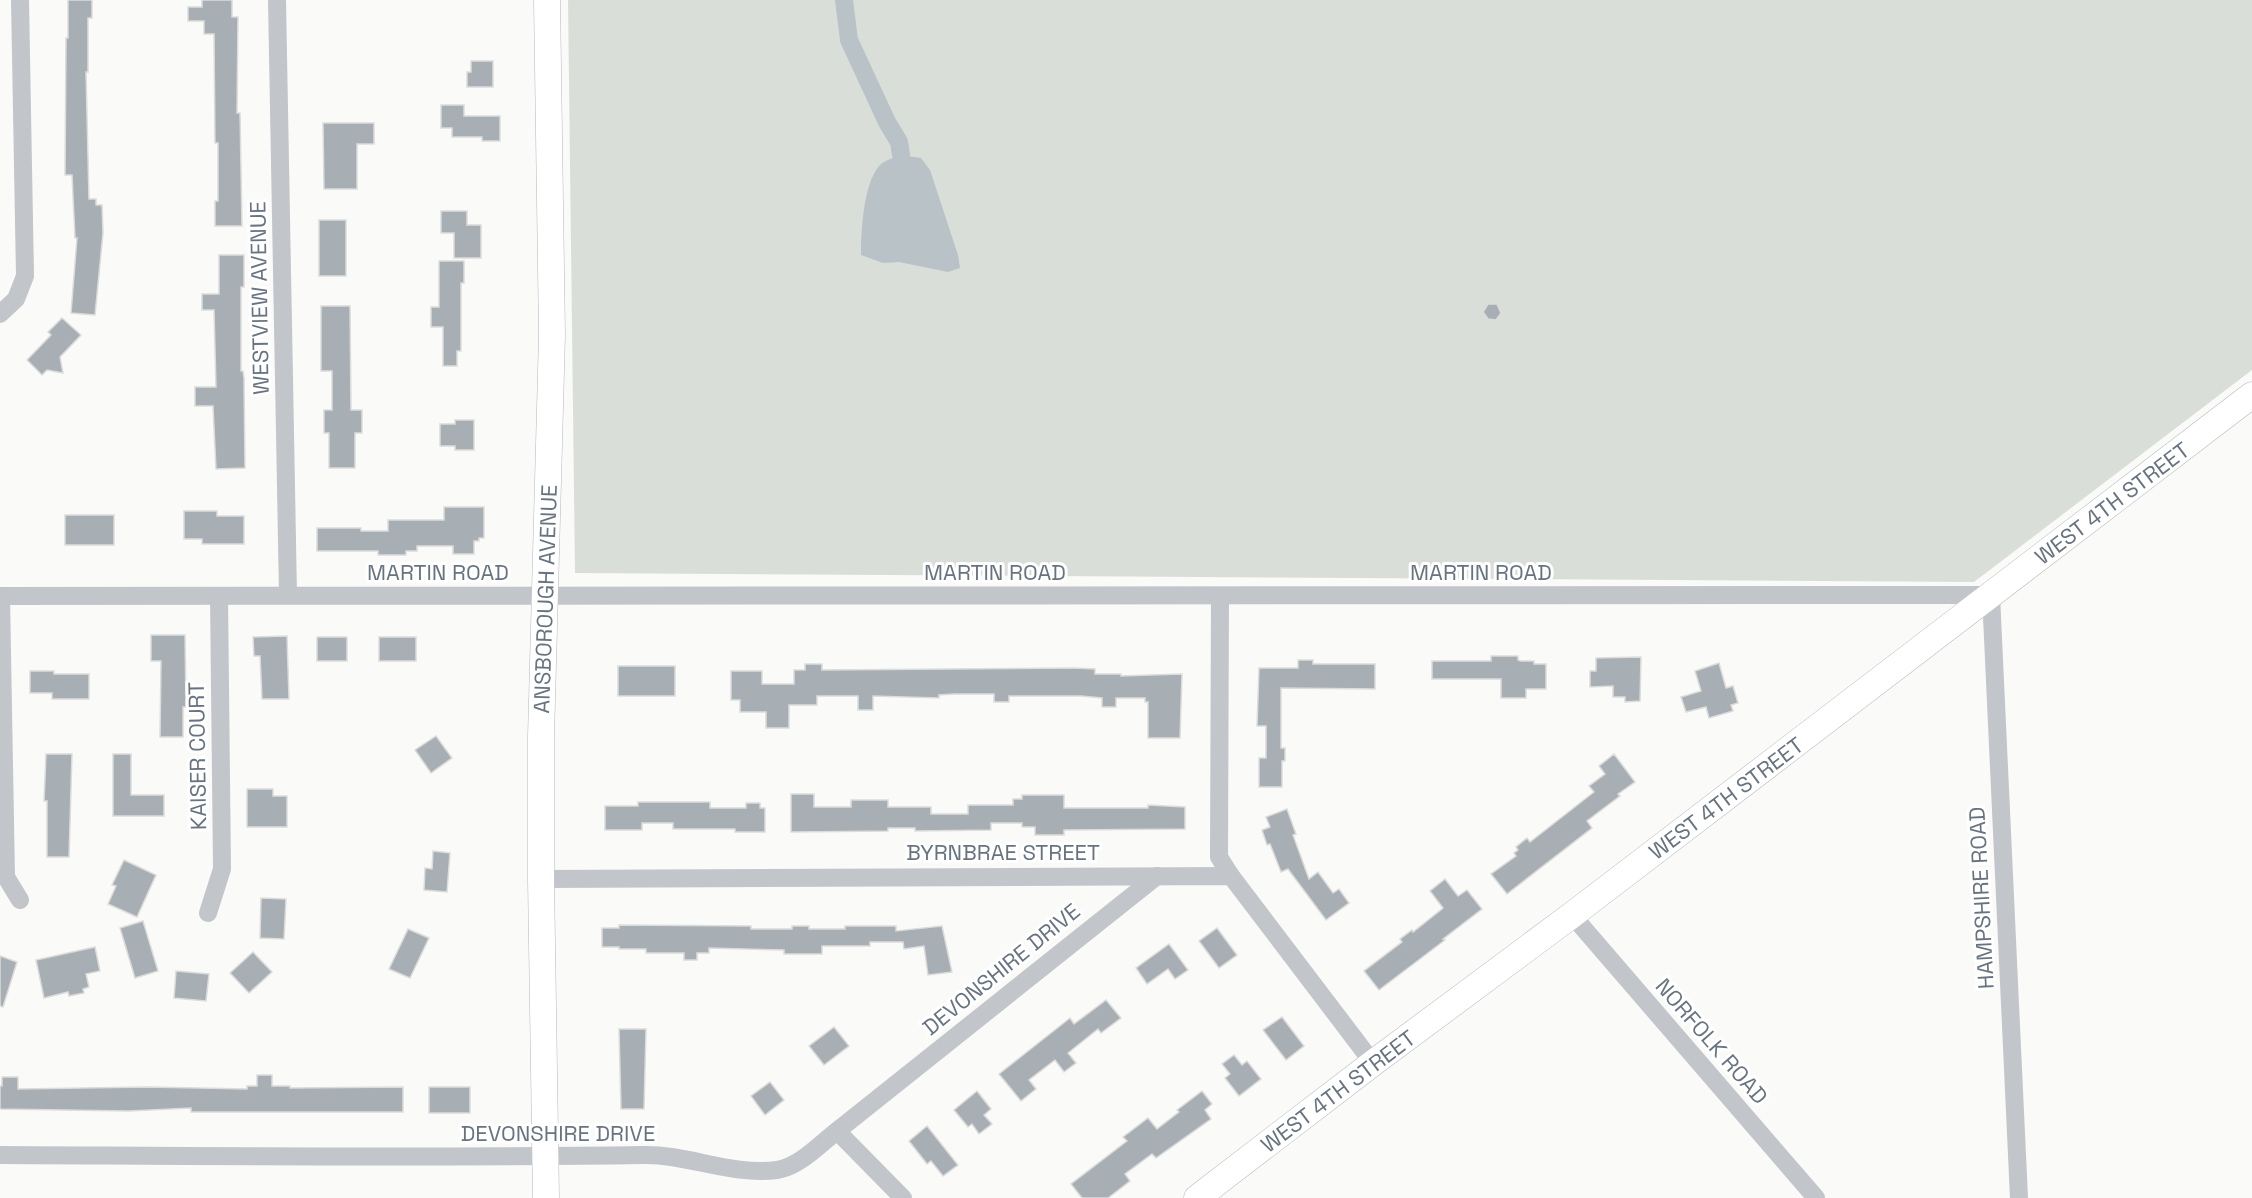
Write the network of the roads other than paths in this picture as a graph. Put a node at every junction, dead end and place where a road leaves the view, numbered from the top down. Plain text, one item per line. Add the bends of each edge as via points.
1 (21, 0) edge
2 (277, 0) edge
3 (547, 0) edge
4 (0, 314) edge
5 (2252, 395) edge
6 (288, 595) junction
7 (1991, 595) junction
8 (1, 596) edge
9 (219, 596) junction
10 (1220, 596) junction
11 (546, 597) junction
12 (1157, 876) junction
13 (1231, 876) junction
14 (541, 879) junction
15 (20, 900) dead end
16 (208, 914) dead end
17 (1572, 915) junction
18 (1373, 1063) junction
19 (837, 1131) junction
20 (0, 1155) edge
21 (545, 1156) junction
22 (546, 1198) edge
23 (903, 1198) edge
24 (1197, 1198) edge
25 (1816, 1198) edge
26 (2019, 1198) edge

1 - 4 street via 26,263 16,299
2 - 6 street, WESTVIEW AVENUE
3 - 11 main road, ANSBOROUGH AVENUE via 552,335
5 - 7 main road, WEST 4TH STREET
6 - 9 street, MARTIN ROAD
6 - 11 street, MARTIN ROAD
7 - 10 street, MARTIN ROAD
7 - 17 main road, WEST 4TH STREET
7 - 26 street, HAMPSHIRE ROAD
8 - 9 street, MARTIN ROAD
8 - 15 street via 6,877
9 - 16 street, KAISER COURT via 222,869
10 - 11 street, MARTIN ROAD
10 - 13 street via 1219,857
11 - 14 main road, ANSBOROUGH AVENUE
12 - 13 street, BYRNBRAE STREET
12 - 14 street, BYRNBRAE STREET
12 - 19 street, DEVONSHIRE DRIVE
13 - 18 street
14 - 21 main road, ANSBOROUGH AVENUE
17 - 18 main road, WEST 4TH STREET
17 - 25 street, NORFOLK ROAD
18 - 24 main road, WEST 4TH STREET
19 - 21 street, DEVONSHIRE DRIVE via 798,1161 781,1169 759,1172 651,1155
19 - 23 street
20 - 21 street, DEVONSHIRE DRIVE
21 - 22 main road, ANSBOROUGH AVENUE

